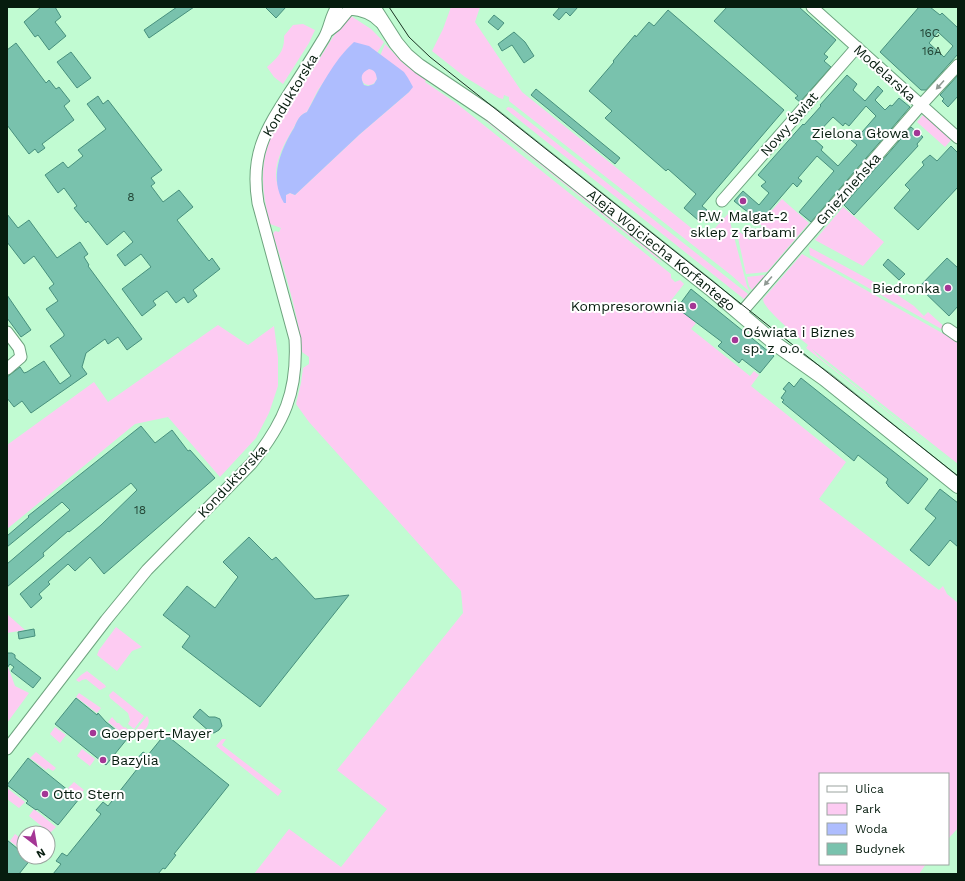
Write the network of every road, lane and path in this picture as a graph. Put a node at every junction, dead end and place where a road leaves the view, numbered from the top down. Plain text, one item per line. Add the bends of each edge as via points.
1 (337, 7) edge
2 (373, 7) edge
3 (812, 7) edge
4 (351, 8) edge
5 (385, 26) junction
6 (327, 32) junction
7 (857, 47) junction
8 (958, 65) edge
9 (921, 105) junction
10 (958, 138) edge
11 (722, 201) dead end
12 (740, 314) junction
13 (948, 329) dead end
14 (7, 332) edge
15 (958, 336) edge
16 (7, 369) edge
17 (958, 486) edge
18 (7, 749) edge

1 - 6 street, Konduktorska
2 - 5 main road, Aleja Wojciecha Korfantego
3 - 7 street, Modelarska
4 - 5 street, Konduktorska via 366,12
4 - 6 street, Konduktorska
5 - 12 main road, Aleja Wojciecha Korfantego via 396,44 419,66 492,115
6 - 18 street, Konduktorska via 266,133 255,171 258,203 295,339 296,357 292,391 282,418 251,464 147,570
7 - 9 street, Modelarska
7 - 11 street, Nowy Świat
8 -> 9 street, Gnieźnieńska
9 - 10 street, Modelarska
9 -> 12 street, Gnieźnieńska
12 - 17 main road, Aleja Wojciecha Korfantego
13 - 15 street
14 - 16 street via 19,348 20,356

